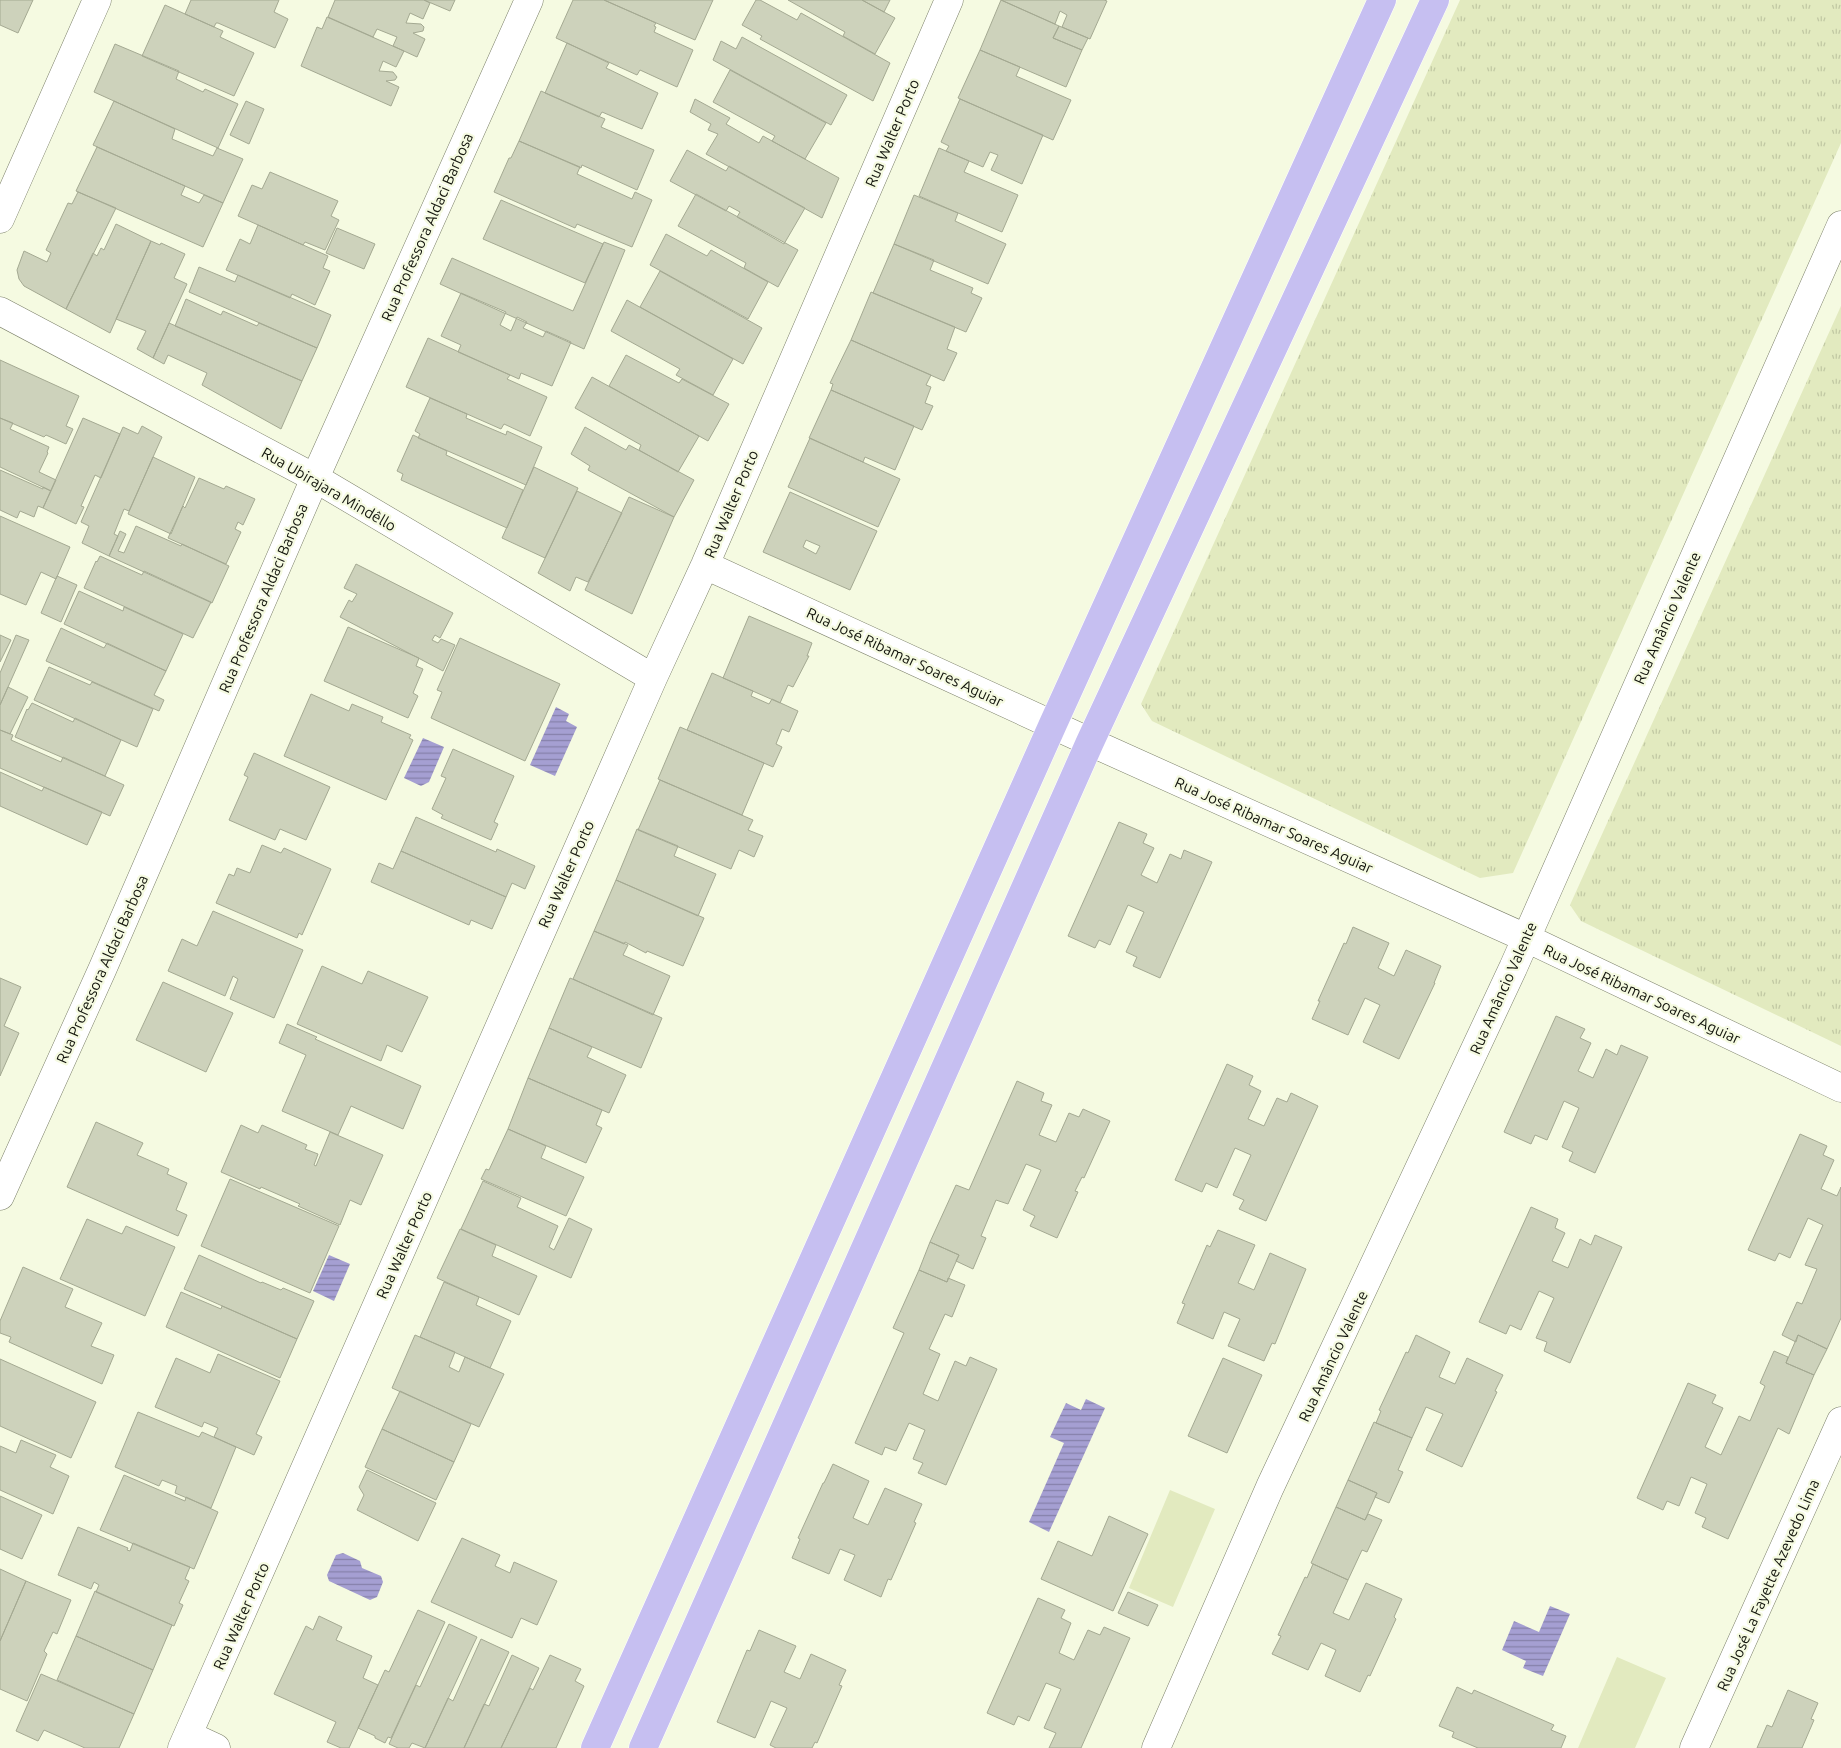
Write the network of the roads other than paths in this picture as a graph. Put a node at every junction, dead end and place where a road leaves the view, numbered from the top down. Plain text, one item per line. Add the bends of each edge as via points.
1 (96, 0) edge
2 (529, 0) edge
3 (949, 0) edge
4 (1382, 0) edge
5 (1434, 0) edge
6 (0, 219) edge
7 (1841, 225) edge
8 (0, 311) edge
9 (315, 478) junction
10 (705, 566) junction
11 (652, 678) junction
12 (1053, 724) junction
13 (1090, 742) junction
14 (1526, 938) junction
15 (1841, 1088) edge
16 (0, 1196) edge
17 (776, 1341) junction
18 (814, 1361) junction
19 (1841, 1421) edge
20 (185, 1742) edge
21 (216, 1748) edge
22 (595, 1748) edge
23 (643, 1748) edge
24 (1156, 1748) edge
25 (1694, 1748) edge

1 - 6 street
2 - 9 street, Rua Professora Aldaci Barbosa
3 - 10 street, Rua Walter Porto
4 - 12 main road
5 - 13 main road
7 - 14 street, Rua Amâncio Valente
8 - 9 street, Rua Ubirajara Mindêllo
9 - 11 street, Rua Ubirajara Mindêllo
9 - 16 street, Rua Professora Aldaci Barbosa via 102,970
10 - 11 street, Rua Walter Porto
10 - 12 street, Rua José Ribamar Soares Aguiar
11 - 20 street, Rua Walter Porto
12 - 13 street, Rua José Ribamar Soares Aguiar
12 - 17 main road
13 - 14 street, Rua José Ribamar Soares Aguiar
13 - 18 main road
14 - 15 street, Rua José Ribamar Soares Aguiar
14 - 24 street, Rua Amâncio Valente via 1270,1486
17 - 18 main road
17 - 22 main road
18 - 23 main road
19 - 25 street, Rua José La Fayette Azevedo Lima
20 - 21 street

